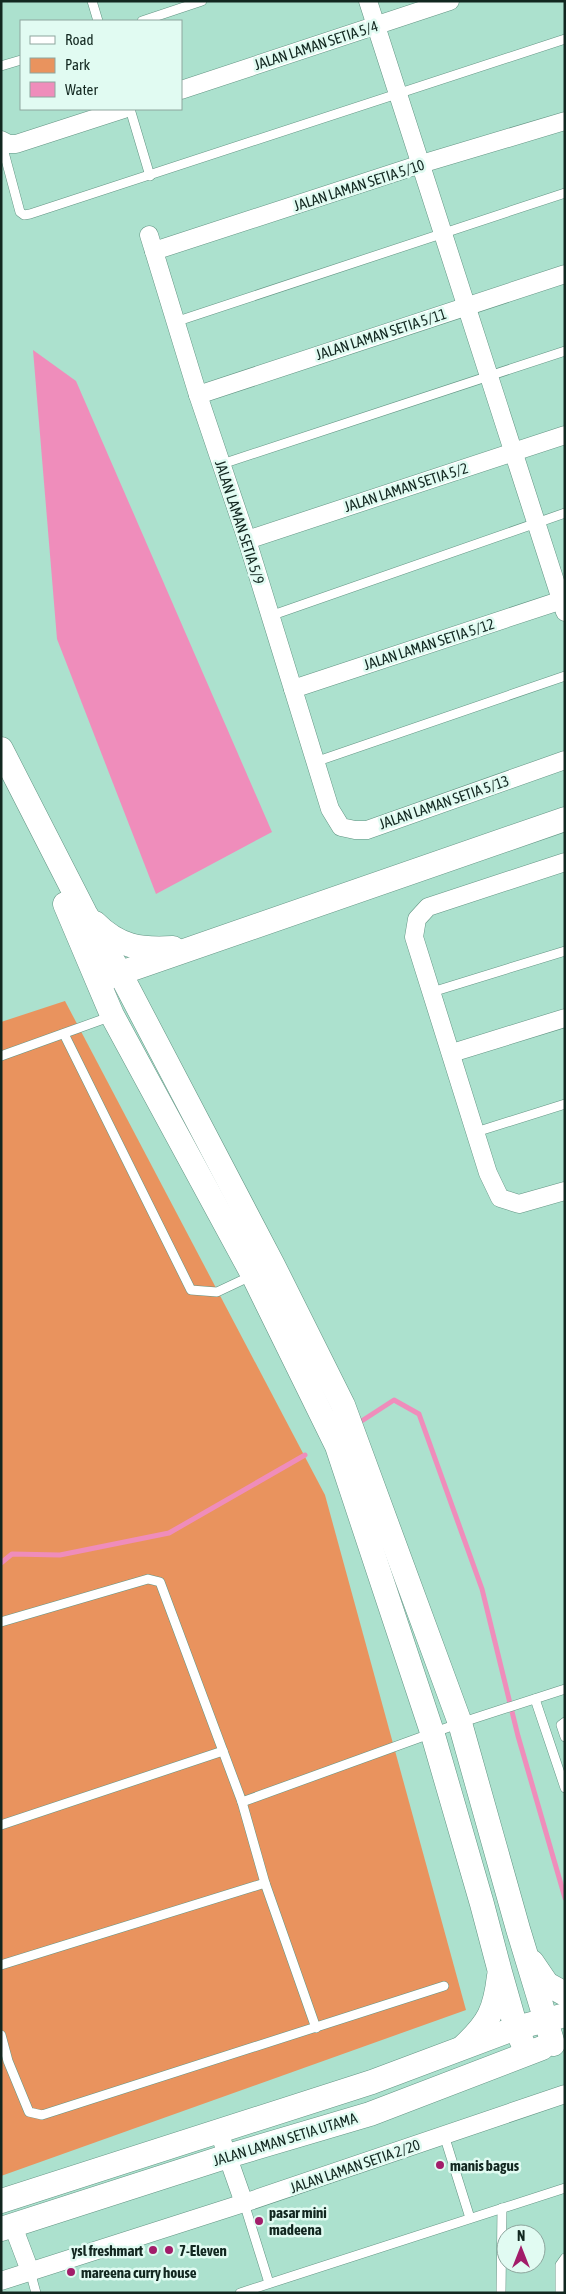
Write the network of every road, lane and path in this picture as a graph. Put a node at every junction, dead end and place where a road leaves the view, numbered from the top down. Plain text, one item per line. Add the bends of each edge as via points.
1 (92, 1) edge
2 (202, 1) edge
3 (368, 1) edge
4 (450, 1) edge
5 (98, 20) edge
6 (145, 20) edge
7 (375, 26) junction
8 (565, 39) edge
9 (20, 60) edge
10 (1, 66) edge
11 (182, 90) edge
12 (396, 94) junction
13 (120, 110) edge
14 (130, 110) edge
15 (565, 121) edge
16 (6, 142) edge
17 (422, 164) junction
18 (150, 176) junction
19 (565, 194) edge
20 (444, 233) junction
21 (152, 243) joint
22 (565, 274) edge
23 (467, 305) junction
24 (175, 322) junction
25 (565, 351) edge
26 (488, 376) junction
27 (198, 395) junction
28 (565, 435) edge
29 (513, 451) junction
30 (222, 464) junction
31 (565, 514) edge
32 (537, 522) junction
33 (247, 540) junction
34 (564, 604) edge
35 (270, 616) junction
36 (565, 676) edge
37 (293, 689) junction
38 (1, 749) edge
39 (565, 760) edge
40 (315, 762) junction
41 (1, 776) edge
42 (330, 809) joint
43 (565, 819) edge
44 (565, 862) edge
45 (85, 912) junction
46 (194, 947) junction
47 (565, 951) edge
48 (120, 973) junction
49 (97, 981) junction
50 (432, 992) junction
51 (112, 1016) junction
52 (565, 1018) edge
53 (64, 1034) junction
54 (452, 1053) junction
55 (1, 1056) edge
56 (565, 1104) edge
57 (476, 1132) junction
58 (565, 1191) edge
59 (253, 1275) junction
60 (1, 1622) edge
61 (565, 1689) edge
62 (535, 1699) junction
63 (565, 1722) edge
64 (460, 1723) junction
65 (432, 1735) junction
66 (565, 1737) edge
67 (223, 1751) junction
68 (564, 1784) edge
69 (242, 1802) junction
70 (1, 1825) edge
71 (265, 1883) junction
72 (518, 1929) junction
73 (1, 1965) edge
74 (500, 1972) junction
75 (444, 1986) dead end
76 (565, 1994) edge
77 (555, 2017) edge
78 (316, 2028) junction
79 (516, 2028) junction
80 (1, 2035) edge
81 (559, 2042) edge
82 (459, 2051) junction
83 (527, 2053) junction
84 (565, 2094) edge
85 (219, 2132) junction
86 (444, 2135) junction
87 (228, 2156) junction
88 (565, 2188) edge
89 (1, 2201) edge
90 (244, 2203) junction
91 (502, 2208) junction
92 (470, 2218) junction
93 (7, 2227) edge
94 (565, 2258) edge
95 (30, 2272) junction
96 (1, 2281) edge
97 (269, 2283) junction
98 (36, 2293) edge
99 (240, 2293) edge
100 (501, 2293) edge
101 (560, 2293) edge

1 - 5 lane
2 - 6 lane
3 - 7 street
4 - 7 street, JALAN LAMAN SETIA 5/4
7 - 11 street, JALAN LAMAN SETIA 5/4
7 - 12 street
8 - 12 lane
9 - 10 lane
12 - 17 street
12 - 18 lane
13 - 16 street
14 - 18 lane
15 - 17 street, JALAN LAMAN SETIA 5/10
16 - 18 lane via 17,204 24,215
17 - 20 street
17 - 21 street, JALAN LAMAN SETIA 5/10
19 - 20 lane
20 - 23 street
20 - 24 lane
21 - 24 street, JALAN LAMAN SETIA 5/9
22 - 23 street, JALAN LAMAN SETIA 5/11
23 - 26 street
23 - 27 street, JALAN LAMAN SETIA 5/11
24 - 27 street, JALAN LAMAN SETIA 5/9
25 - 26 lane
26 - 29 street
26 - 30 lane
27 - 30 street, JALAN LAMAN SETIA 5/9
28 - 29 street, JALAN LAMAN SETIA 5/2
29 - 32 street
29 - 33 street, JALAN LAMAN SETIA 5/2
30 - 33 street, JALAN LAMAN SETIA 5/9
31 - 32 lane
32 - 34 street
32 - 35 lane
33 - 35 street, JALAN LAMAN SETIA 5/9
34 - 37 street, JALAN LAMAN SETIA 5/12
35 - 37 street, JALAN LAMAN SETIA 5/9
36 - 40 lane
37 - 40 street, JALAN LAMAN SETIA 5/9
38 - 45 street
39 - 42 street, JALAN LAMAN SETIA 5/13 via 367,830 341,827
40 - 42 street, JALAN LAMAN SETIA 5/9
41 - 49 street via 63,900
43 - 46 street
44 - 50 street via 428,907 417,919 414,937
45 - 46 street via 111,937 130,947
45 - 48 street
46 - 48 street
47 - 50 lane
48 - 49 street
48 - 64 street via 343,1405
49 - 51 street
50 - 54 street
51 - 53 lane
51 - 59 street
52 - 54 street
53 - 55 lane
53 - 59 lane via 191,1290 217,1292
54 - 57 street
56 - 57 lane
57 - 58 street via 488,1173 500,1198 519,1204
59 - 65 street via 337,1446
60 - 67 lane via 148,1579 160,1582
61 - 62 lane
62 - 64 lane
62 - 68 lane
63 - 66 lane via 561,1725
64 - 65 lane
64 - 72 street
65 - 69 lane
65 - 74 street
67 - 69 lane
67 - 70 lane
69 - 71 lane
71 - 73 lane
71 - 78 lane
72 - 76 street via 528,1958 548,1984
72 - 77 street
74 - 79 street
74 - 82 street via 495,2004 482,2029
75 - 78 lane
77 - 79 street, JALAN LAMAN SETIA UTAMA
77 - 81 street
78 - 80 lane via 42,2116 29,2112
79 - 82 street, JALAN LAMAN SETIA UTAMA
79 - 83 street
81 - 83 street, JALAN LAMAN SETIA UTAMA
82 - 85 street, JALAN LAMAN SETIA UTAMA
83 - 87 street, JALAN LAMAN SETIA UTAMA via 370,2114
84 - 86 street, JALAN LAMAN SETIA 2/20
85 - 87 street
85 - 89 street, JALAN LAMAN SETIA UTAMA
86 - 90 street, JALAN LAMAN SETIA 2/20
86 - 92 lane
87 - 90 street
87 - 93 street, JALAN LAMAN SETIA UTAMA
88 - 91 lane
90 - 95 street, JALAN LAMAN SETIA 2/20
90 - 97 lane
91 - 92 lane
91 - 100 lane
92 - 97 lane
93 - 95 street
94 - 101 lane via 560,2264
95 - 96 street, JALAN LAMAN SETIA 2/20
95 - 98 lane
97 - 99 lane

